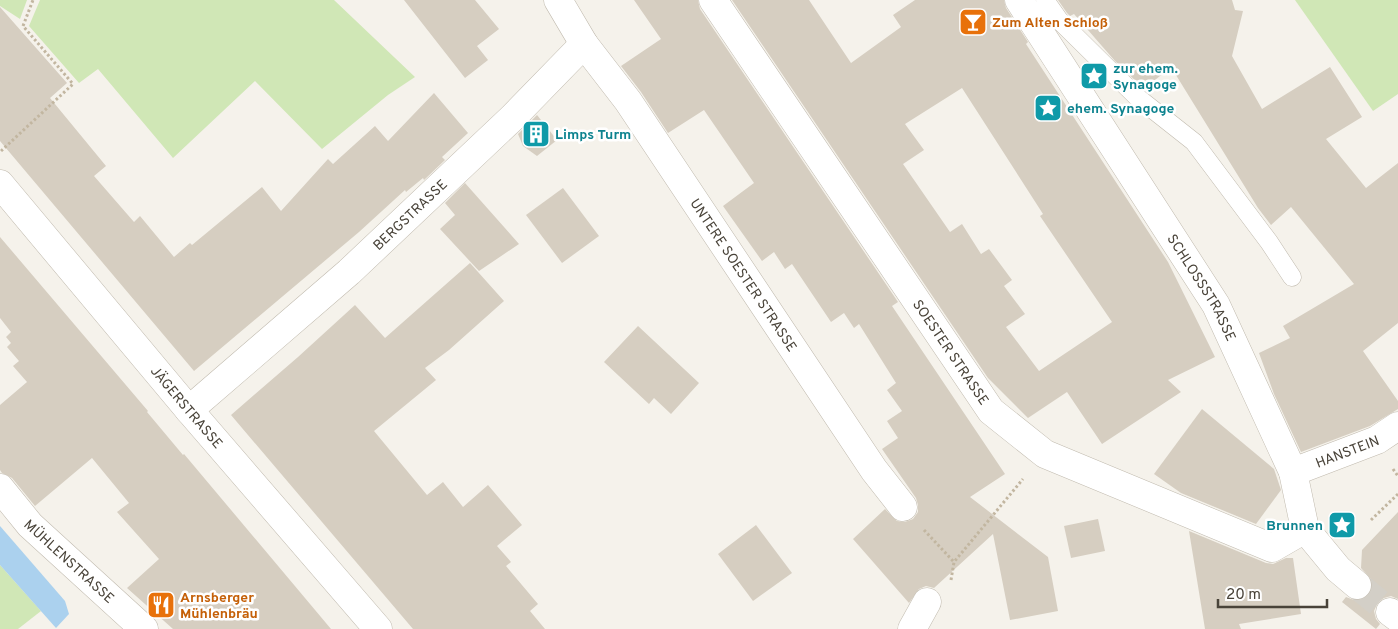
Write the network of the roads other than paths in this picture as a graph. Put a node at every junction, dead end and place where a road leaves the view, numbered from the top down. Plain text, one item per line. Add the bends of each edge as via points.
1 (558, 0) edge
2 (713, 0) edge
3 (1019, 0) edge
4 (1045, 0) edge
5 (584, 44) junction
6 (0, 184) edge
7 (1292, 277) dead end
8 (189, 410) junction
9 (1398, 426) edge
10 (1293, 472) junction
11 (0, 488) edge
12 (903, 507) road end
13 (1305, 529) junction
14 (1357, 584) tunnel mouth
15 (927, 602) dead end
16 (144, 629) edge
17 (378, 629) edge
18 (912, 629) edge

1 - 5 street
2 - 13 street, SOESTER STRASSE via 991,411 1045,454 1272,548
3 - 10 street, SCHLOSSSTRASSE via 1216,305
4 - 7 lane via 1059,20 1137,97 1194,142
5 - 8 street, BERGSTRASSE via 512,118 349,272
5 - 12 street, UNTERE SOESTER STRASSE via 628,101 874,470
6 - 8 street, JÄGERSTRASSE
8 - 17 street, JÄGERSTRASSE
9 - 10 street, HANSTEIN via 1377,440
10 - 13 street, SCHLOSSSTRASSE
11 - 16 street, MÜHLENSTRASSE via 30,524
13 - 14 street, SCHLOSSSTRASSE via 1338,569
15 - 18 street

